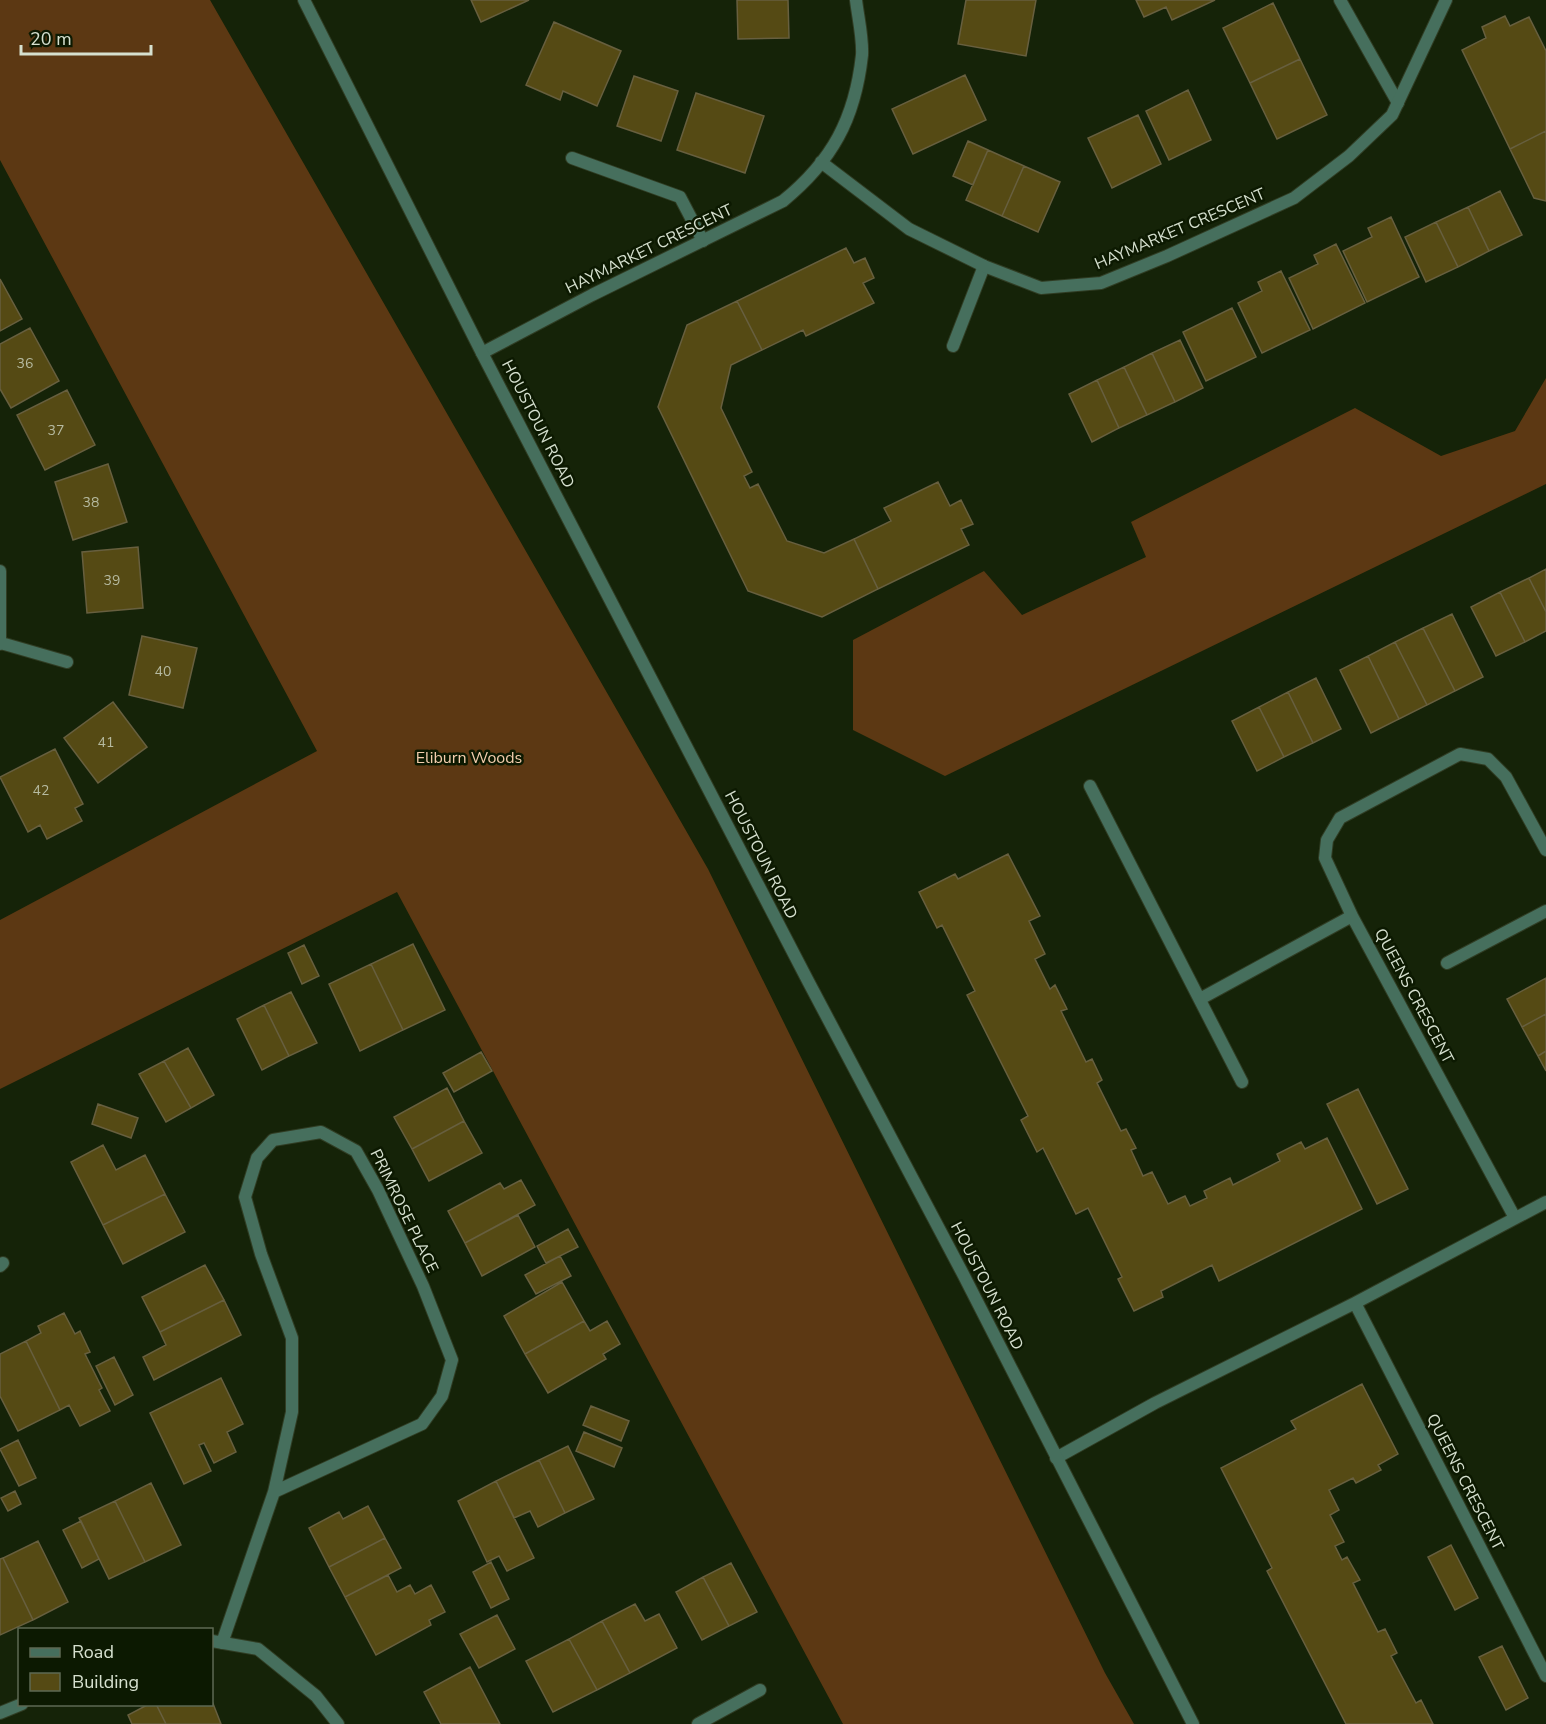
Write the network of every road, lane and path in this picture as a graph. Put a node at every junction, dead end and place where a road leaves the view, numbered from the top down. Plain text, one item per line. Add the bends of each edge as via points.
1 (304, 0) edge
2 (856, 0) edge
3 (1340, 0) edge
4 (1446, 0) edge
5 (1398, 103) junction
6 (572, 158) dead end
7 (821, 162) junction
8 (703, 241) junction
9 (984, 266) junction
10 (953, 346) dead end
11 (482, 353) junction
12 (0, 571) edge
13 (0, 644) edge
14 (67, 662) dead end
15 (1090, 786) dead end
16 (1546, 850) edge
17 (1546, 911) edge
18 (1352, 916) junction
19 (1447, 963) dead end
20 (1200, 999) junction
21 (1242, 1082) dead end
22 (1546, 1202) edge
23 (1515, 1218) junction
24 (1355, 1303) junction
25 (1056, 1458) junction
26 (274, 1492) junction
27 (217, 1642) edge
28 (1546, 1676) edge
29 (760, 1690) dead end
30 (18, 1706) edge
31 (0, 1713) edge
32 (338, 1724) edge
33 (698, 1724) edge
34 (1193, 1724) edge

1 - 11 street, HOUSTOUN ROAD
2 - 7 street, HAYMARKET CRESCENT via 862,53 851,114
3 - 5 street
4 - 5 street, HAYMARKET CRESCENT
5 - 9 street, HAYMARKET CRESCENT via 1392,115 1349,156 1294,198 1101,283 1041,288
6 - 8 street via 680,197
7 - 8 street, HAYMARKET CRESCENT via 806,182 783,201
7 - 9 street, HAYMARKET CRESCENT via 909,229
8 - 11 street, HAYMARKET CRESCENT
9 - 10 street
11 - 25 street, HOUSTOUN ROAD
12 - 13 street
13 - 14 street
15 - 20 street
16 - 18 street, QUEENS CRESCENT via 1506,777 1488,759 1461,754 1340,818 1327,840 1325,858
17 - 19 street
18 - 20 street
18 - 23 street, QUEENS CRESCENT
20 - 21 street
22 - 23 street
23 - 24 street
24 - 25 street via 1155,1403
24 - 28 street, QUEENS CRESCENT
25 - 34 street, HOUSTOUN ROAD
26 - 26 street, PRIMROSE PLACE via 292,1412 292,1338 245,1197 257,1158 273,1140 321,1132 356,1151 423,1286 452,1360 442,1396 422,1424
26 - 27 street, PRIMROSE PLACE
27 - 32 street, PRIMROSE PLACE via 258,1649 316,1696
29 - 33 street
30 - 31 street

